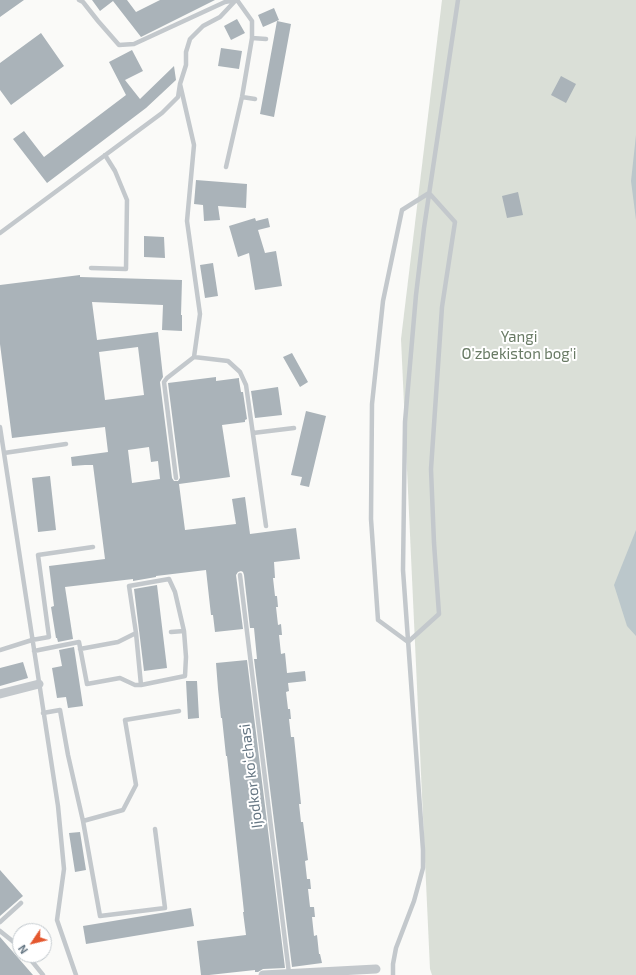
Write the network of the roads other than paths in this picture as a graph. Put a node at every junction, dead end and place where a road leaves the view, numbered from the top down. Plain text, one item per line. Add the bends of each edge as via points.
1 (79, 0) edge
2 (236, 0) edge
3 (458, 0) edge
4 (252, 38) junction
5 (266, 39) dead end
6 (180, 84) junction
7 (242, 97) junction
8 (255, 100) dead end
9 (105, 155) junction
10 (226, 167) dead end
11 (429, 193) junction
12 (0, 233) edge
13 (91, 268) dead end
14 (194, 357) junction
15 (0, 427) edge
16 (294, 428) dead end
17 (253, 434) junction
18 (66, 444) dead end
19 (4, 453) junction
20 (176, 478) dead end
21 (266, 526) dead end
22 (93, 547) dead end
23 (240, 575) dead end
24 (184, 631) junction
25 (171, 632) dead end
26 (136, 633) junction
27 (32, 640) junction
28 (408, 642) junction
29 (0, 650) edge
30 (80, 650) junction
31 (34, 651) junction
32 (39, 684) junction
33 (141, 685) junction
34 (0, 694) edge
35 (179, 711) dead end
36 (43, 713) junction
37 (83, 821) junction
38 (155, 829) dead end
39 (21, 904) dead end
40 (0, 922) edge
41 (0, 931) edge
42 (12, 941) edge
43 (33, 963) edge
44 (376, 969) dead end
45 (289, 974) junction
46 (43, 975) edge
47 (76, 975) edge
48 (263, 975) edge
49 (393, 975) edge

1 - 2 lane via 120,45 134,44 226,2
2 - 4 lane via 252,21
2 - 6 lane via 220,17 203,26 190,39
3 - 11 lane
4 - 5 lane
4 - 7 lane
6 - 9 lane via 178,97 162,113
6 - 14 lane via 194,145 187,221 200,314
7 - 8 lane
7 - 10 lane
9 - 12 lane
9 - 13 lane via 127,200 126,269
11 - 28 lane via 404,422 404,570
11 - 28 lane via 455,222 442,307 431,469 440,614
11 - 28 lane via 402,210 383,301 372,404 371,519 378,620
14 - 17 lane via 228,362 240,372 246,385
14 - 20 lane via 164,382
15 - 19 lane
16 - 17 lane
17 - 21 lane
18 - 19 lane
19 - 27 lane
22 - 27 lane via 38,555 49,637
23 - 45 lane, Ijodkor koʻchasi
24 - 25 lane
24 - 26 lane via 175,592 169,579 129,586
24 - 33 lane via 185,676
26 - 30 lane via 118,642
26 - 33 lane
27 - 29 lane
27 - 31 lane
28 - 49 lane via 423,868 414,901 396,948
30 - 31 lane via 79,642
30 - 33 lane via 87,684 120,678
31 - 32 lane
32 - 34 street
32 - 36 lane
35 - 37 lane via 125,720 136,785 123,810
36 - 37 lane via 60,710
36 - 47 lane via 58,806 64,869 57,920
37 - 38 lane via 100,916 165,908
39 - 40 lane
41 - 42 lane
43 - 46 lane
44 - 45 street
45 - 48 street

